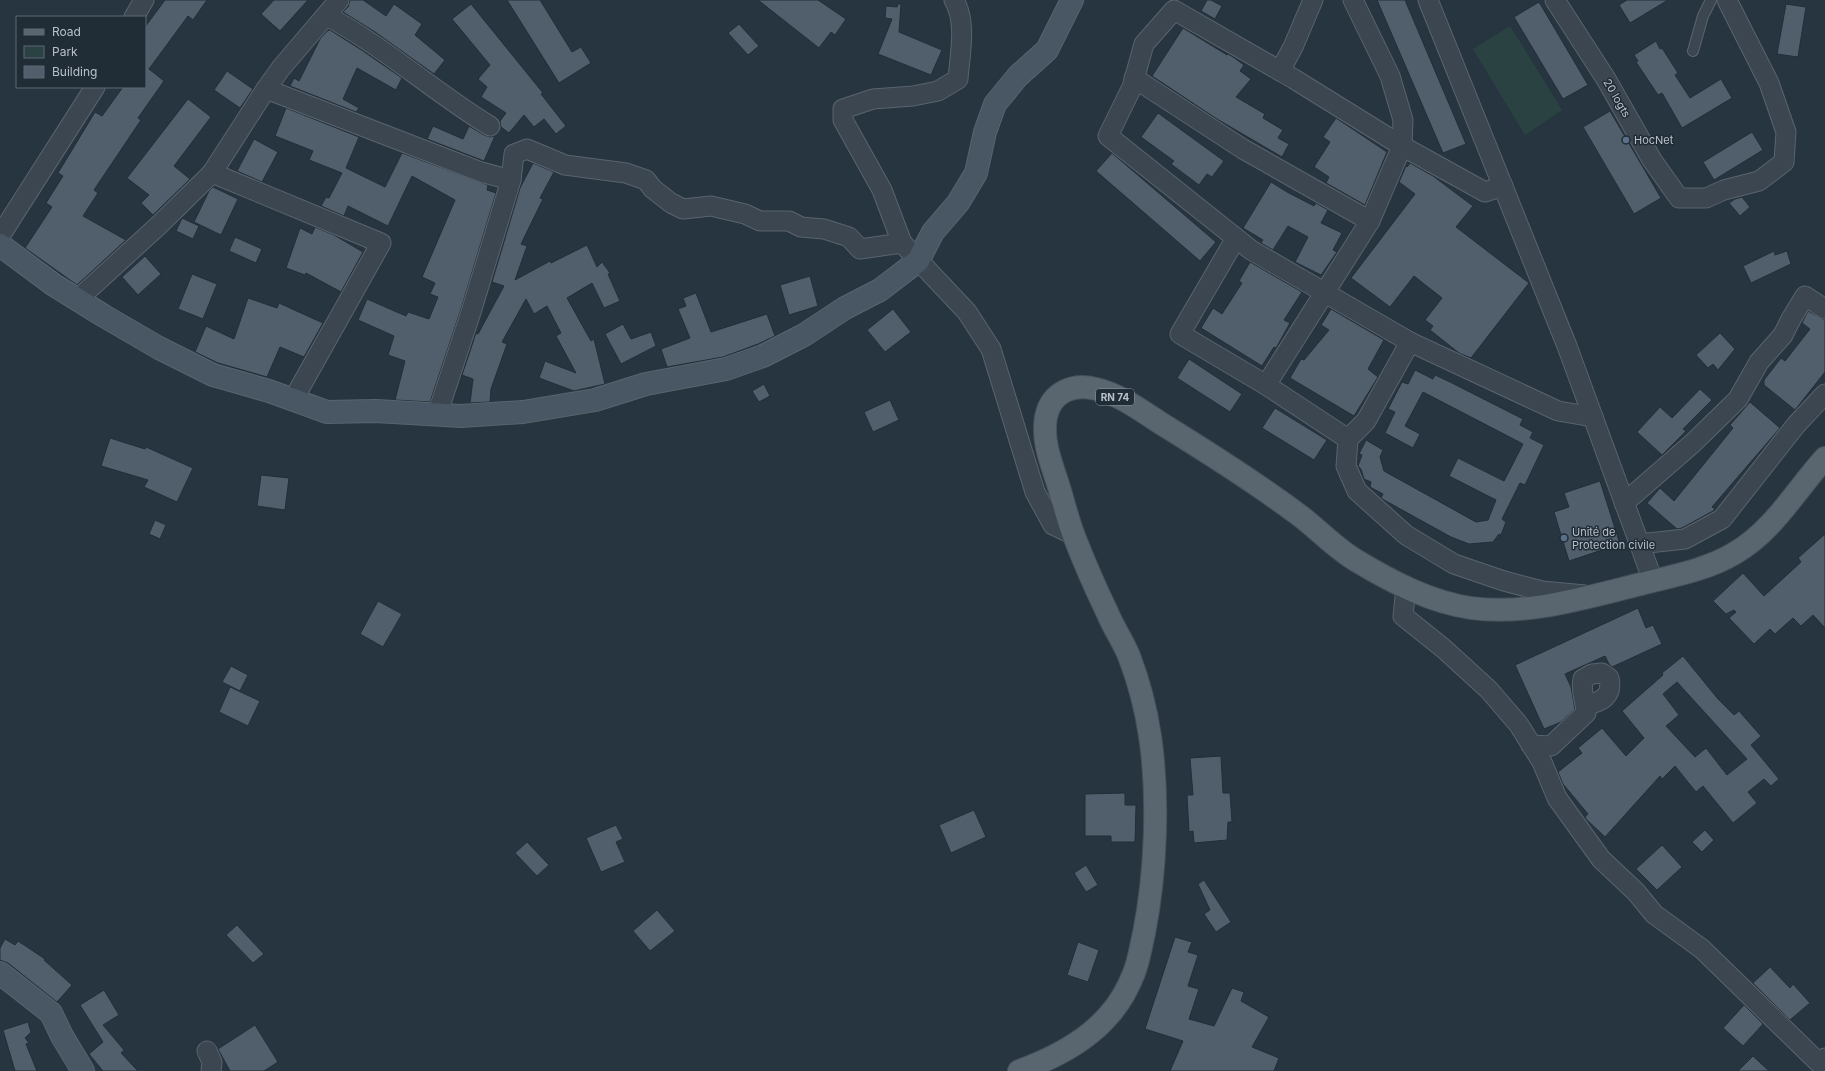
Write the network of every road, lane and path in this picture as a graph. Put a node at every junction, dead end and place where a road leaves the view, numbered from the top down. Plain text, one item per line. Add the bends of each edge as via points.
1 (144, 0) edge
2 (339, 0) edge
3 (954, 0) edge
4 (1072, 0) edge
5 (1313, 0) edge
6 (1354, 0) edge
7 (1428, 0) edge
8 (1555, 0) edge
9 (1711, 0) edge
10 (1727, 0) edge
11 (135, 16) edge
12 (327, 16) junction
13 (1693, 51) dead end
14 (1280, 71) junction
15 (1134, 78) junction
16 (94, 88) edge
17 (266, 89) junction
18 (490, 126) dead end
19 (1402, 146) junction
20 (212, 173) junction
21 (511, 180) junction
22 (1503, 186) junction
23 (1370, 221) junction
24 (0, 236) edge
25 (1236, 238) junction
26 (902, 243) junction
27 (0, 245) edge
28 (918, 261) junction
29 (1325, 292) junction
30 (78, 300) junction
31 (1825, 309) edge
32 (1410, 342) junction
33 (1266, 385) junction
34 (1825, 394) edge
35 (293, 400) junction
36 (437, 415) junction
37 (1593, 417) junction
38 (1348, 439) junction
39 (1825, 458) edge
40 (1624, 503) junction
41 (1074, 535) junction
42 (1639, 544) junction
43 (1652, 581) junction
44 (1406, 588) junction
45 (1591, 596) junction
46 (1586, 706) dead end
47 (1531, 745) junction
48 (0, 973) edge
49 (207, 1052) dead end
50 (1825, 1058) edge
51 (83, 1071) edge
52 (211, 1071) edge
53 (1022, 1071) edge

1 - 11 street
2 - 12 street
3 - 26 street via 960,10 958,79 938,91 873,99 843,109 843,120 882,190
4 - 28 street via 1047,50 1018,76 994,104 976,173 958,203 933,232
5 - 14 street
6 - 19 street via 1390,76 1403,120
7 - 22 street
8 - 10 street, 20 logts via 1606,79 1652,160 1679,198 1706,198 1724,190 1759,181 1784,162 1786,132 1769,83
9 - 13 lane via 1703,16
12 - 17 street
12 - 18 street via 350,28 457,106
14 - 15 street via 1174,10 1144,44
14 - 19 street
15 - 23 street via 1243,149
15 - 25 street via 1108,136
16 - 24 street
17 - 20 street
17 - 21 street via 481,172
19 - 22 street via 1486,192
19 - 23 street
20 - 30 street
20 - 35 street via 381,243
21 - 26 street via 514,154 527,148 565,165 626,172 646,180 653,189 683,209 711,206 745,214 760,221 789,221 849,237 860,249
21 - 36 street
22 - 37 street
23 - 29 street
25 - 29 street
25 - 33 street via 1180,334
26 - 28 street
27 - 30 street
28 - 36 street via 880,290 845,308 804,335 763,356 726,370 646,384 595,400 523,412
28 - 41 street via 967,312 991,349 1035,492 1053,525
29 - 32 street
29 - 33 street
30 - 35 street via 159,348 213,375
31 - 40 street via 1805,296 1783,335 1759,362 1738,399 1693,443
32 - 37 street via 1558,411
32 - 38 street via 1366,421
33 - 38 street
34 - 42 street via 1796,425 1722,519 1685,539
35 - 36 street via 327,412 376,411
37 - 40 street
38 - 45 street via 1346,466 1357,491 1406,535 1454,564 1504,581 1542,591
39 - 43 main road, RN 74 via 1784,511 1735,553 1697,570
40 - 42 street
41 - 44 main road, RN 74 via 1048,454 1045,421 1053,400 1060,393 1082,387 1097,389 1124,401 1229,465 1302,517 1352,559
41 - 53 main road, RN 74 via 1108,616 1128,653 1140,688 1150,735 1155,783 1152,884 1136,969 1111,1014 1091,1034 1072,1047
42 - 43 street
43 - 45 main road, RN 74
44 - 45 main road, RN 74 via 1469,608 1509,610
44 - 47 street via 1403,616 1489,690 1519,725
46 - 47 street via 1586,713 1551,746
47 - 50 street via 1542,762 1557,798 1601,859 1636,892 1654,914 1702,949 1818,1063
48 - 51 street via 51,1013
49 - 52 street via 212,1062

